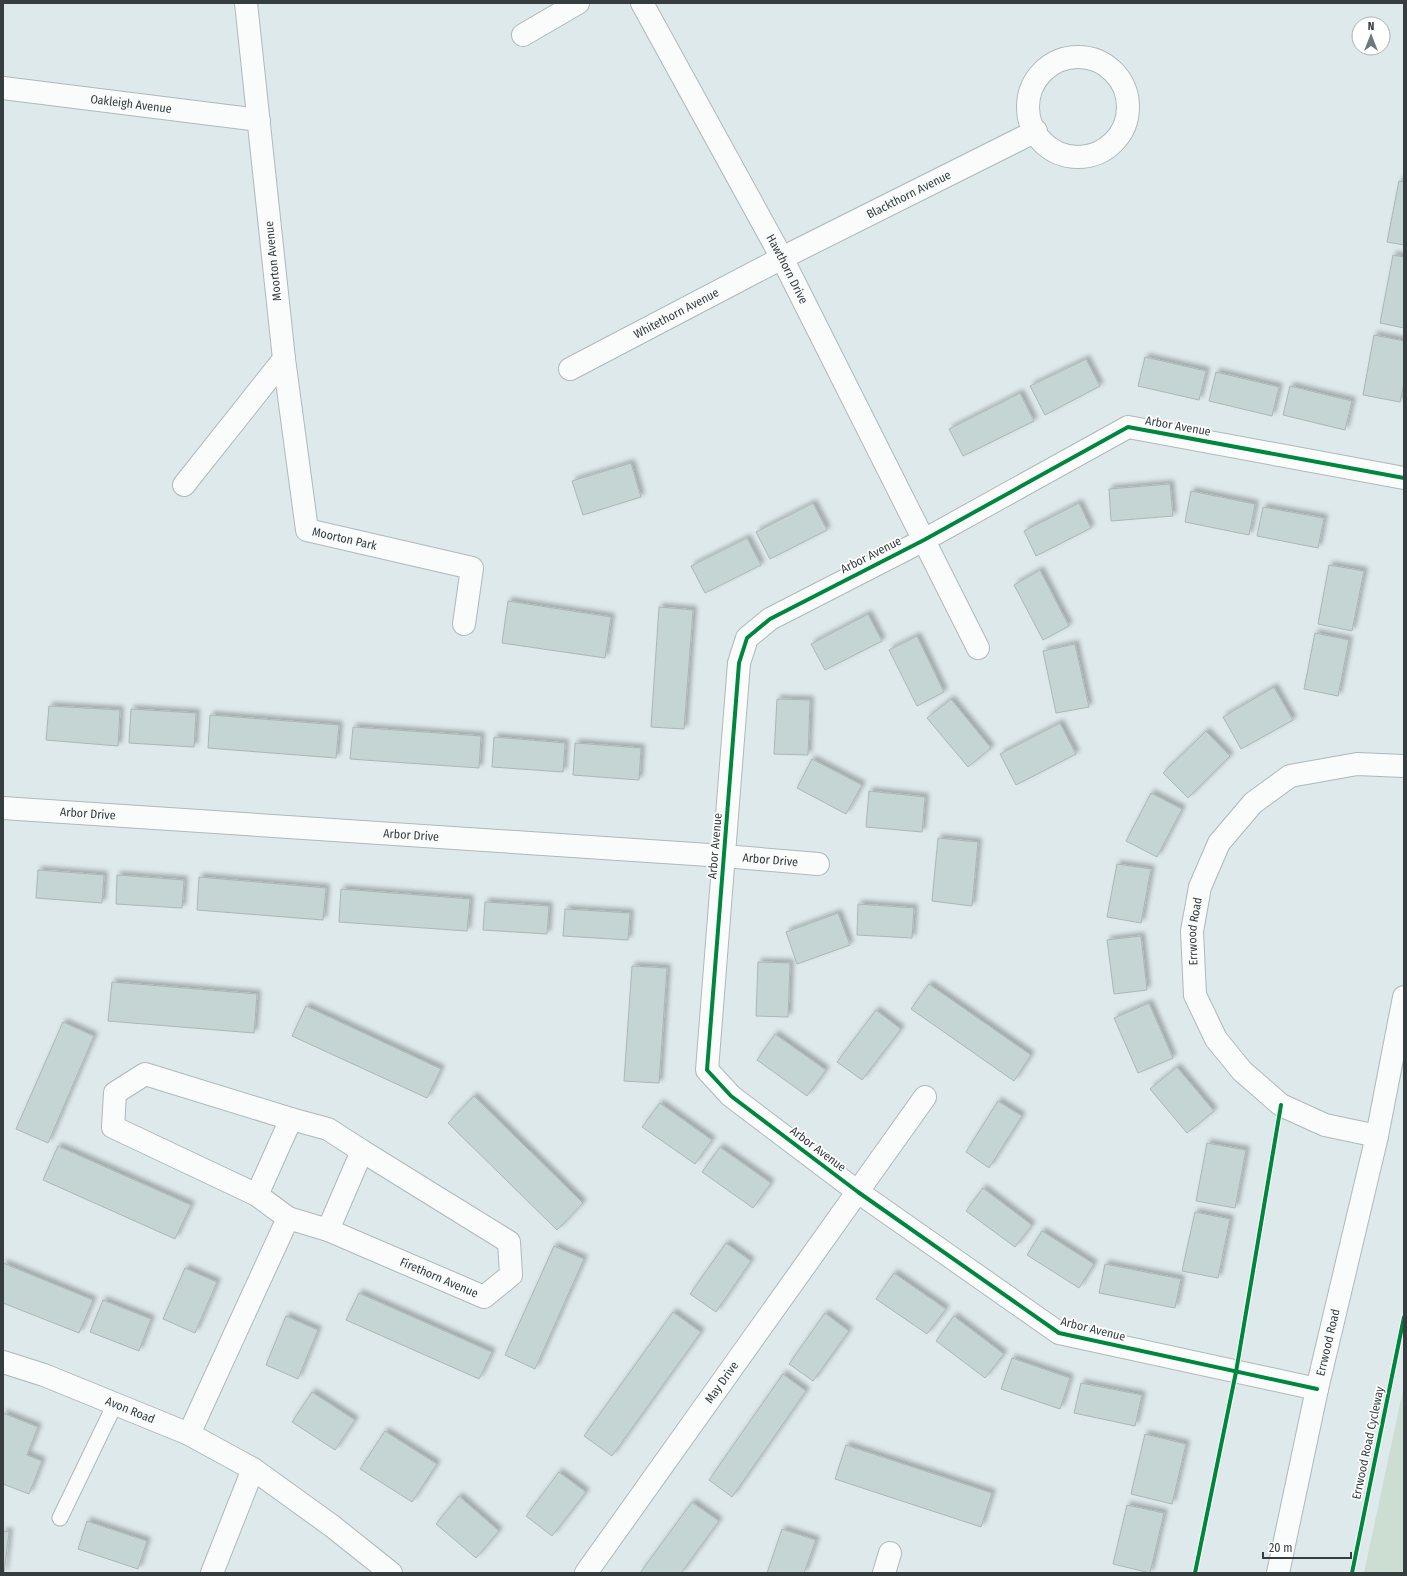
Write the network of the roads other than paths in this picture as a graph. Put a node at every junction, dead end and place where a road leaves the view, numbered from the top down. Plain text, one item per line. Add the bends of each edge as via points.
1 (246, 3) edge
2 (578, 3) edge
3 (642, 3) edge
4 (523, 35) dead end
5 (3, 88) edge
6 (259, 120) junction
7 (1036, 131) junction
8 (782, 258) junction
9 (284, 359) junction
10 (570, 369) dead end
11 (1404, 478) edge
12 (184, 484) dead end
13 (924, 540) junction
14 (464, 624) dead end
15 (978, 648) dead end
16 (1404, 766) edge
17 (3, 808) edge
18 (724, 856) junction
19 (818, 864) dead end
20 (1404, 997) edge
21 (925, 1097) dead end
22 (291, 1119) junction
23 (1377, 1136) junction
24 (362, 1152) junction
25 (858, 1192) junction
26 (257, 1195) junction
27 (288, 1218) junction
28 (328, 1230) junction
29 (3, 1362) edge
30 (1317, 1389) junction
31 (114, 1404) junction
32 (189, 1434) junction
33 (253, 1469) junction
34 (60, 1518) dead end
35 (212, 1573) edge
36 (391, 1573) edge
37 (586, 1573) edge
38 (1278, 1573) edge

1 - 6 street, Moorton Avenue
2 - 4 street
3 - 8 street, Hawthorn Drive
5 - 6 street, Oakleigh Avenue
6 - 9 street, Moorton Avenue
7 - 7 street via 1027,116 1027,99 1033,82 1044,68 1059,60 1076,56 1094,59 1108,66 1119,78 1126,93 1128,109 1125,125 1117,139 1105,150 1090,156 1074,158 1058,154 1044,145
7 - 8 street, Blackthorn Avenue
8 - 10 street, Whitethorn Avenue
8 - 13 street, Hawthorn Drive
9 - 12 street
9 - 14 street, Moorton Park via 307,530 472,568
11 - 13 street, Arbor Avenue via 1128,428
13 - 15 street
13 - 18 street, Arbor Avenue via 770,619 747,638 739,663
16 - 23 street, Errwood Road via 1357,764 1290,776 1253,803 1219,843 1200,887 1192,932 1196,995 1216,1039 1242,1072 1281,1105 1325,1125
17 - 18 street, Arbor Drive
18 - 19 street, Arbor Drive
18 - 25 street, Arbor Avenue via 707,1070 731,1096
20 - 23 street, Errwood Road
21 - 25 street
22 - 24 street, Firethorn Avenue via 328,1129
22 - 26 street
22 - 26 street, Firethorn Avenue via 145,1074 115,1093 113,1127
23 - 30 street, Errwood Road
24 - 28 street
24 - 28 street, Firethorn Avenue via 509,1242 510,1275 484,1297
25 - 30 street, Arbor Avenue via 1059,1334
25 - 37 street, May Drive
26 - 27 street, Firethorn Avenue
27 - 28 street, Firethorn Avenue
27 - 32 street
29 - 31 street, Avon Road via 44,1375
30 - 38 street, Errwood Road
31 - 32 street, Avon Road
31 - 34 lane
32 - 33 street, Avon Road
33 - 35 street
33 - 36 street, Avon Road via 332,1526

